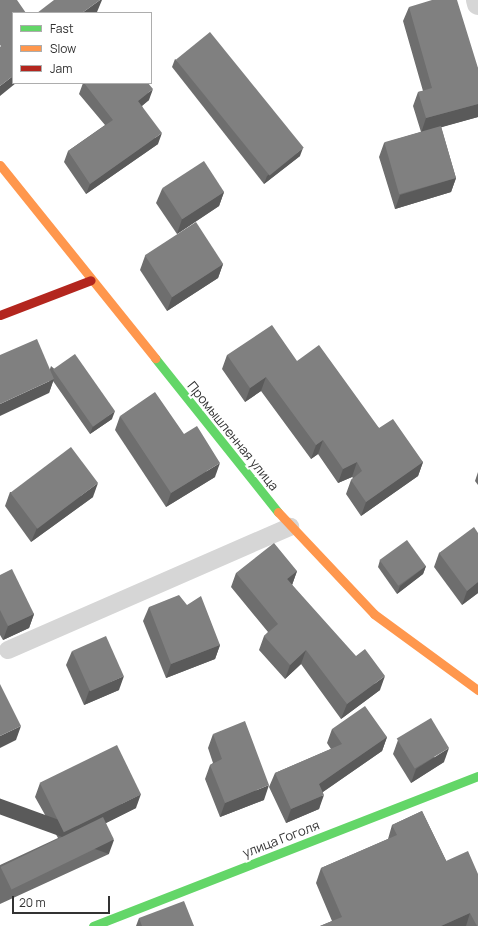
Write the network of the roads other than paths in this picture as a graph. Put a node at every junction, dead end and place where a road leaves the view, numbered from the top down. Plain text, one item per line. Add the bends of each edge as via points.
1 (477, 0) edge
2 (478, 4) edge
3 (0, 165) edge
4 (91, 280) junction
5 (0, 314) edge
6 (290, 527) junction
7 (8, 650) dead end
8 (478, 690) edge
9 (478, 776) edge
10 (115, 922) edge
11 (93, 926) edge

1 - 2 street
3 - 4 street, Промышленная улица
4 - 5 street
4 - 6 street, Промышленная улица
6 - 7 lane
6 - 8 street, Промышленная улица via 374,614
9 - 10 street, улица Гоголя
10 - 11 street, улица Гоголя

